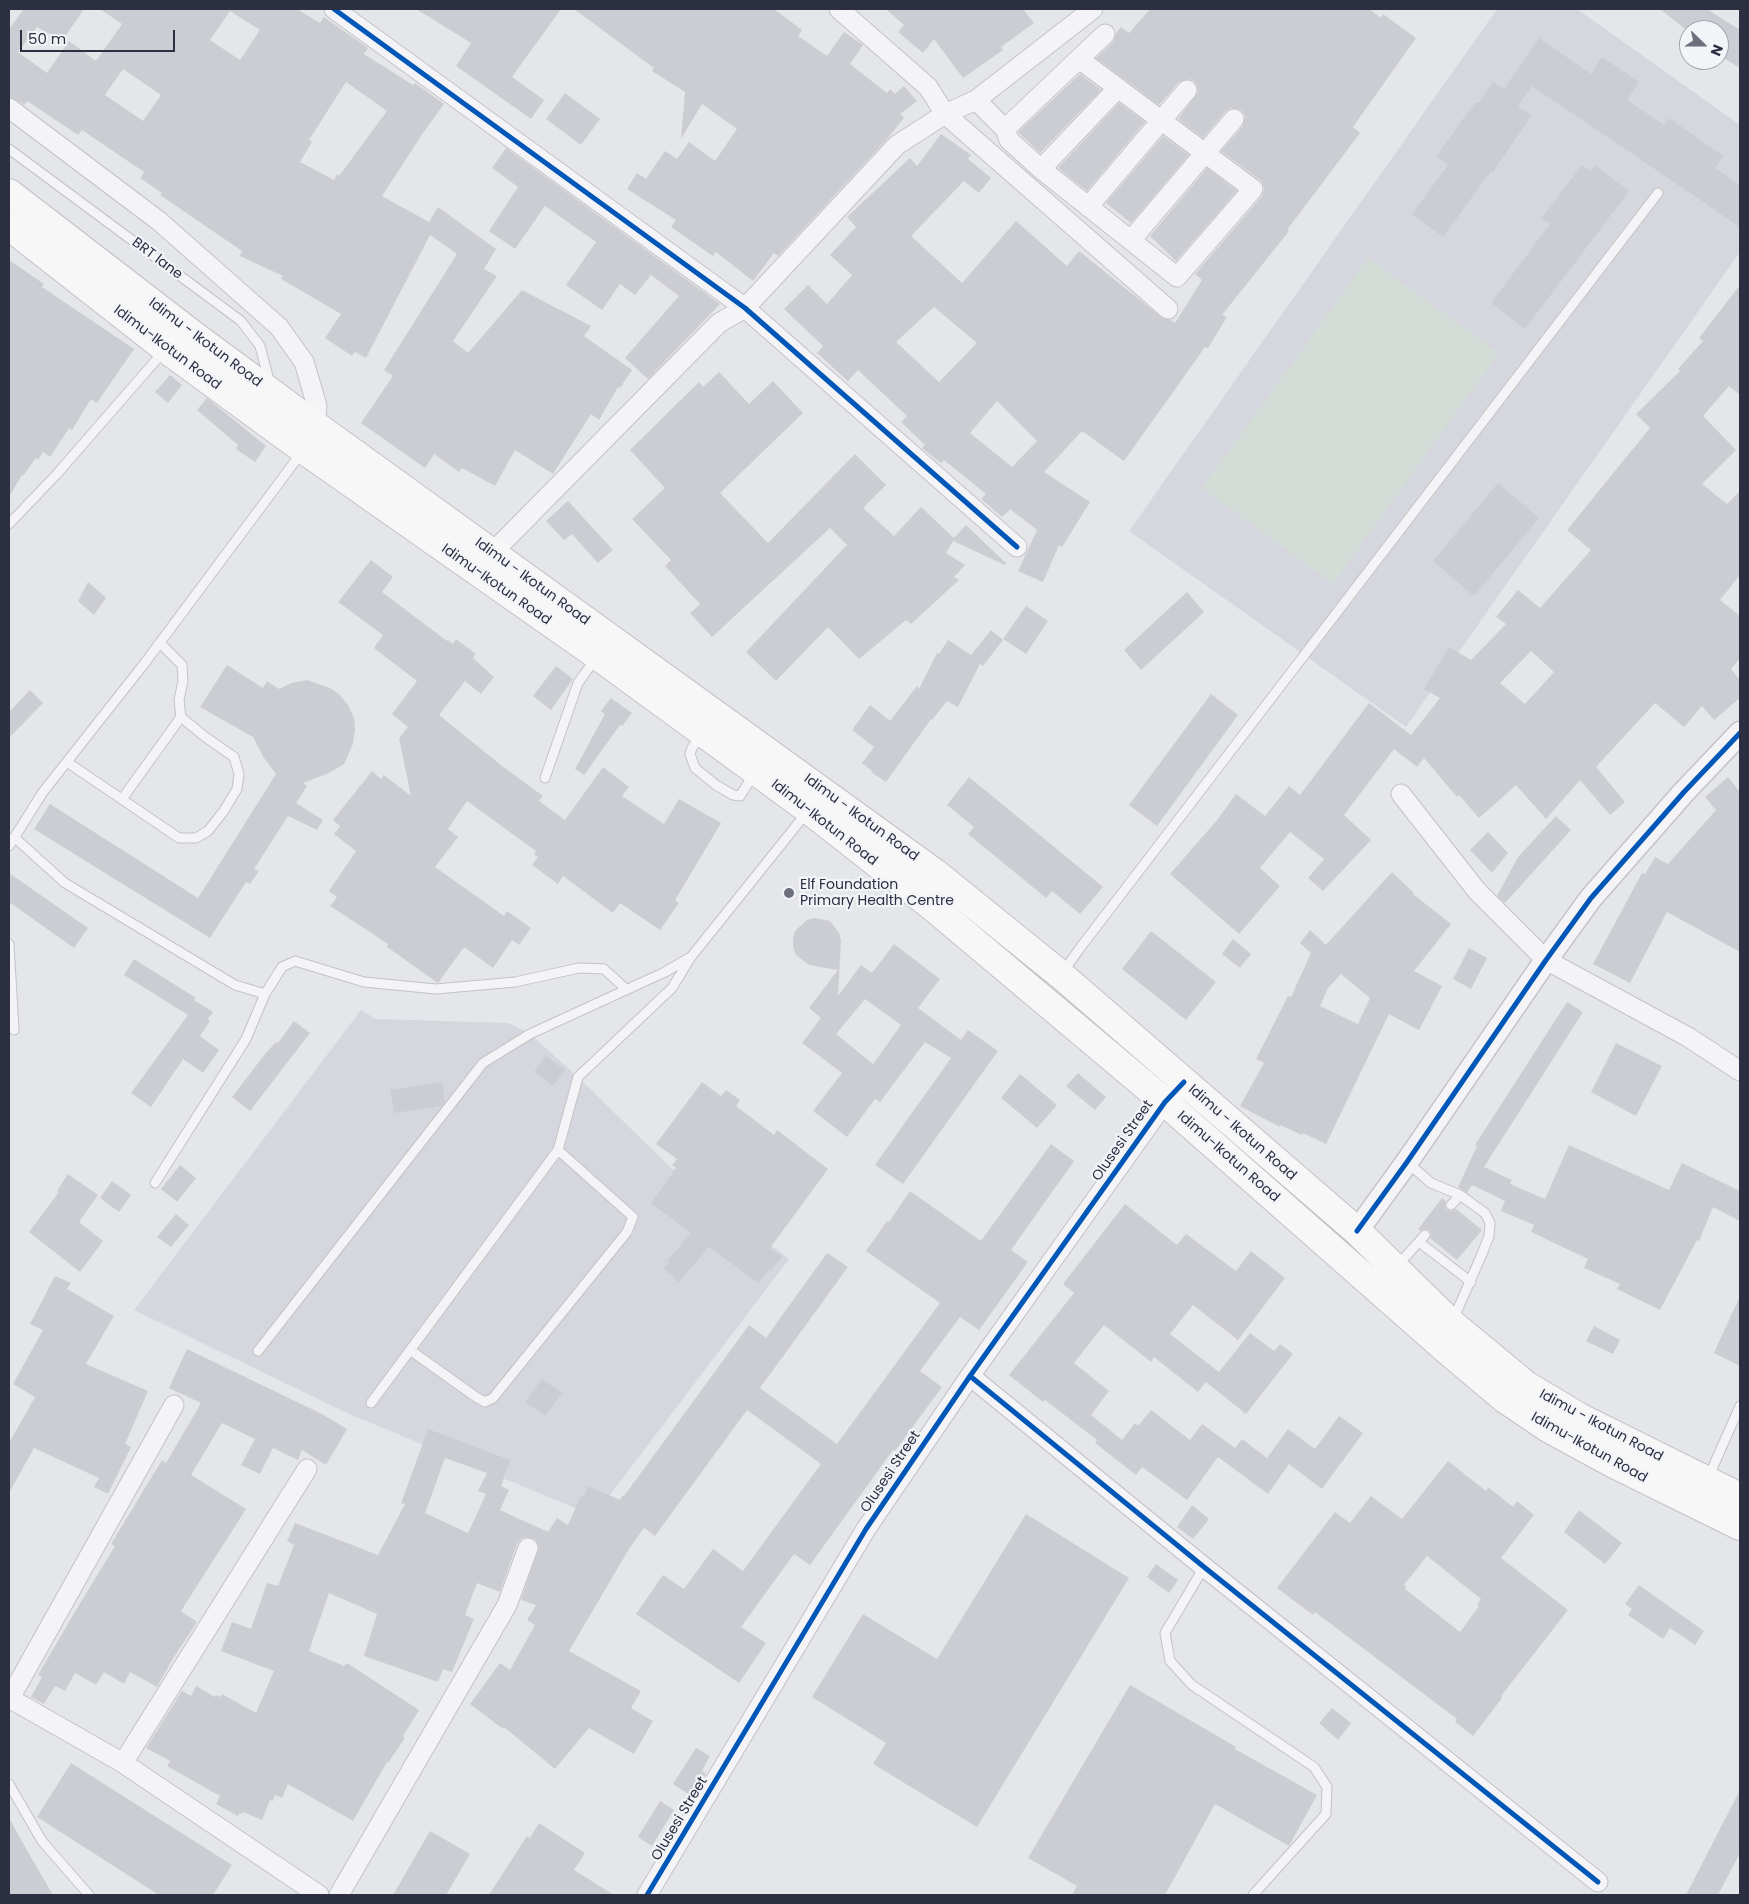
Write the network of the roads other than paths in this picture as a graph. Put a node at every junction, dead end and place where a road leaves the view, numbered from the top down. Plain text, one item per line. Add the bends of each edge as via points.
1 (334, 9) edge
2 (839, 9) edge
3 (1093, 9) edge
4 (1105, 34) dead end
5 (1079, 59) junction
6 (1118, 88) junction
7 (1187, 90) dead end
8 (976, 100) junction
9 (9, 108) edge
10 (945, 114) junction
11 (1234, 119) dead end
12 (1160, 120) junction
13 (1005, 129) junction
14 (9, 148) edge
15 (1204, 153) junction
16 (1041, 169) junction
17 (9, 193) edge
18 (1658, 193) dead end
19 (1088, 207) junction
20 (9, 226) edge
21 (1131, 240) junction
22 (746, 308) junction
23 (1168, 309) dead end
24 (166, 349) junction
25 (272, 394) junction
26 (315, 425) junction
27 (304, 450) junction
28 (9, 524) edge
29 (1017, 546) dead end
30 (492, 553) junction
31 (540, 601) junction
32 (160, 643) junction
33 (598, 656) junction
34 (181, 716) junction
35 (1740, 733) edge
36 (67, 762) junction
37 (545, 778) dead end
38 (1402, 794) dead end
39 (122, 799) junction
40 (816, 801) junction
41 (14, 838) junction
42 (9, 846) edge
43 (9, 944) edge
44 (691, 957) junction
45 (1546, 960) junction
46 (1061, 975) junction
47 (627, 990) junction
48 (265, 994) junction
49 (14, 1030) dead end
50 (1740, 1070) edge
51 (1184, 1082) junction
52 (1165, 1102) junction
53 (558, 1150) junction
54 (1407, 1162) junction
55 (155, 1183) dead end
56 (1460, 1195) junction
57 (1451, 1205) dead end
58 (1357, 1231) junction
59 (1426, 1234) dead end
60 (1419, 1242) junction
61 (1396, 1268) junction
62 (1471, 1282) junction
63 (1452, 1322) junction
64 (410, 1350) junction
65 (258, 1351) dead end
66 (970, 1376) junction
67 (371, 1403) dead end
68 (174, 1405) dead end
69 (1740, 1406) edge
70 (306, 1469) dead end
71 (1706, 1480) junction
72 (1740, 1497) edge
73 (1740, 1526) edge
74 (528, 1548) dead end
75 (1204, 1567) junction
76 (9, 1698) edge
77 (123, 1763) junction
78 (9, 1784) edge
79 (1598, 1882) dead end
80 (89, 1895) edge
81 (319, 1895) edge
82 (339, 1895) edge
83 (647, 1895) edge
84 (1253, 1895) edge

1 - 22 street
2 - 10 street via 928,86
3 - 8 street
4 - 5 street
5 - 6 street
5 - 13 street
6 - 12 street
6 - 16 street
7 - 12 street
8 - 10 street
8 - 13 street
9 - 26 street via 159,221 279,327 304,362 317,406
10 - 22 street via 897,145
10 - 23 street
11 - 15 street
12 - 15 street
12 - 19 street
13 - 16 street via 1009,140
14 - 25 lane, BRT lane via 241,322 260,346
15 - 21 street
15 - 21 street via 1253,188 1177,277
16 - 19 street
17 - 25 main road, Idimu - Ikotun Road
18 - 46 lane
19 - 21 street
20 - 24 main road, Idimu-Ikotun Road
22 - 29 street
22 - 30 street via 719,323
24 - 27 main road, Idimu-Ikotun Road
24 - 28 lane
25 - 26 main road, Idimu - Ikotun Road
26 - 30 main road, Idimu - Ikotun Road
27 - 31 main road, Idimu-Ikotun Road
27 - 32 lane
30 - 31 main road, Idimu - Ikotun Road
31 - 33 main road, Idimu-Ikotun Road
31 - 40 main road, Idimu - Ikotun Road
32 - 34 lane via 182,665
32 - 36 lane
33 - 37 lane via 578,683
33 - 40 main road, Idimu-Ikotun Road via 756,770
34 - 39 lane
34 - 39 lane via 234,757 239,774 237,789 223,812 208,831 196,838 179,838
35 - 45 street via 1591,898
36 - 39 lane
36 - 41 lane via 43,792
38 - 45 street via 1477,892
40 - 44 lane
40 - 46 main road, Idimu - Ikotun Road via 935,873
40 - 52 main road, Idimu-Ikotun Road via 934,908
41 - 42 lane
41 - 48 lane via 65,883 236,985
43 - 49 lane
44 - 47 lane
44 - 53 lane via 672,988 578,1077
45 - 50 street via 1688,1037
45 - 54 street
46 - 51 main road, Idimu - Ikotun Road
47 - 48 lane via 604,969 579,968 515,982 436,989 364,982 295,961 282,966
47 - 65 lane via 530,1034 483,1063
48 - 55 lane via 246,1039
51 - 52 street, Olusesi Street
51 - 58 main road, Idimu - Ikotun Road
52 - 66 street, Olusesi Street
52 - 73 main road, Idimu-Ikotun Road via 1505,1399 1614,1464
53 - 64 lane
53 - 64 lane via 633,1217 627,1232 493,1398 485,1402 476,1397
54 - 56 lane via 1431,1182
54 - 58 street
56 - 57 lane
56 - 62 lane via 1485,1213 1490,1223 1489,1236
58 - 61 main road, Idimu - Ikotun Road
59 - 60 lane
60 - 61 lane
60 - 62 lane
61 - 63 main road, Idimu - Ikotun Road
62 - 63 lane
63 - 71 main road, Idimu - Ikotun Road via 1526,1385 1581,1418
64 - 67 lane
66 - 75 street
66 - 83 street, Olusesi Street via 866,1530
68 - 76 street
69 - 71 lane
70 - 77 street
71 - 72 main road, Idimu - Ikotun Road
74 - 82 street via 507,1605
75 - 79 street
75 - 84 lane via 1165,1634 1170,1661 1192,1685 1314,1767 1327,1787 1326,1814
76 - 77 street
77 - 81 street
78 - 80 lane via 42,1841

